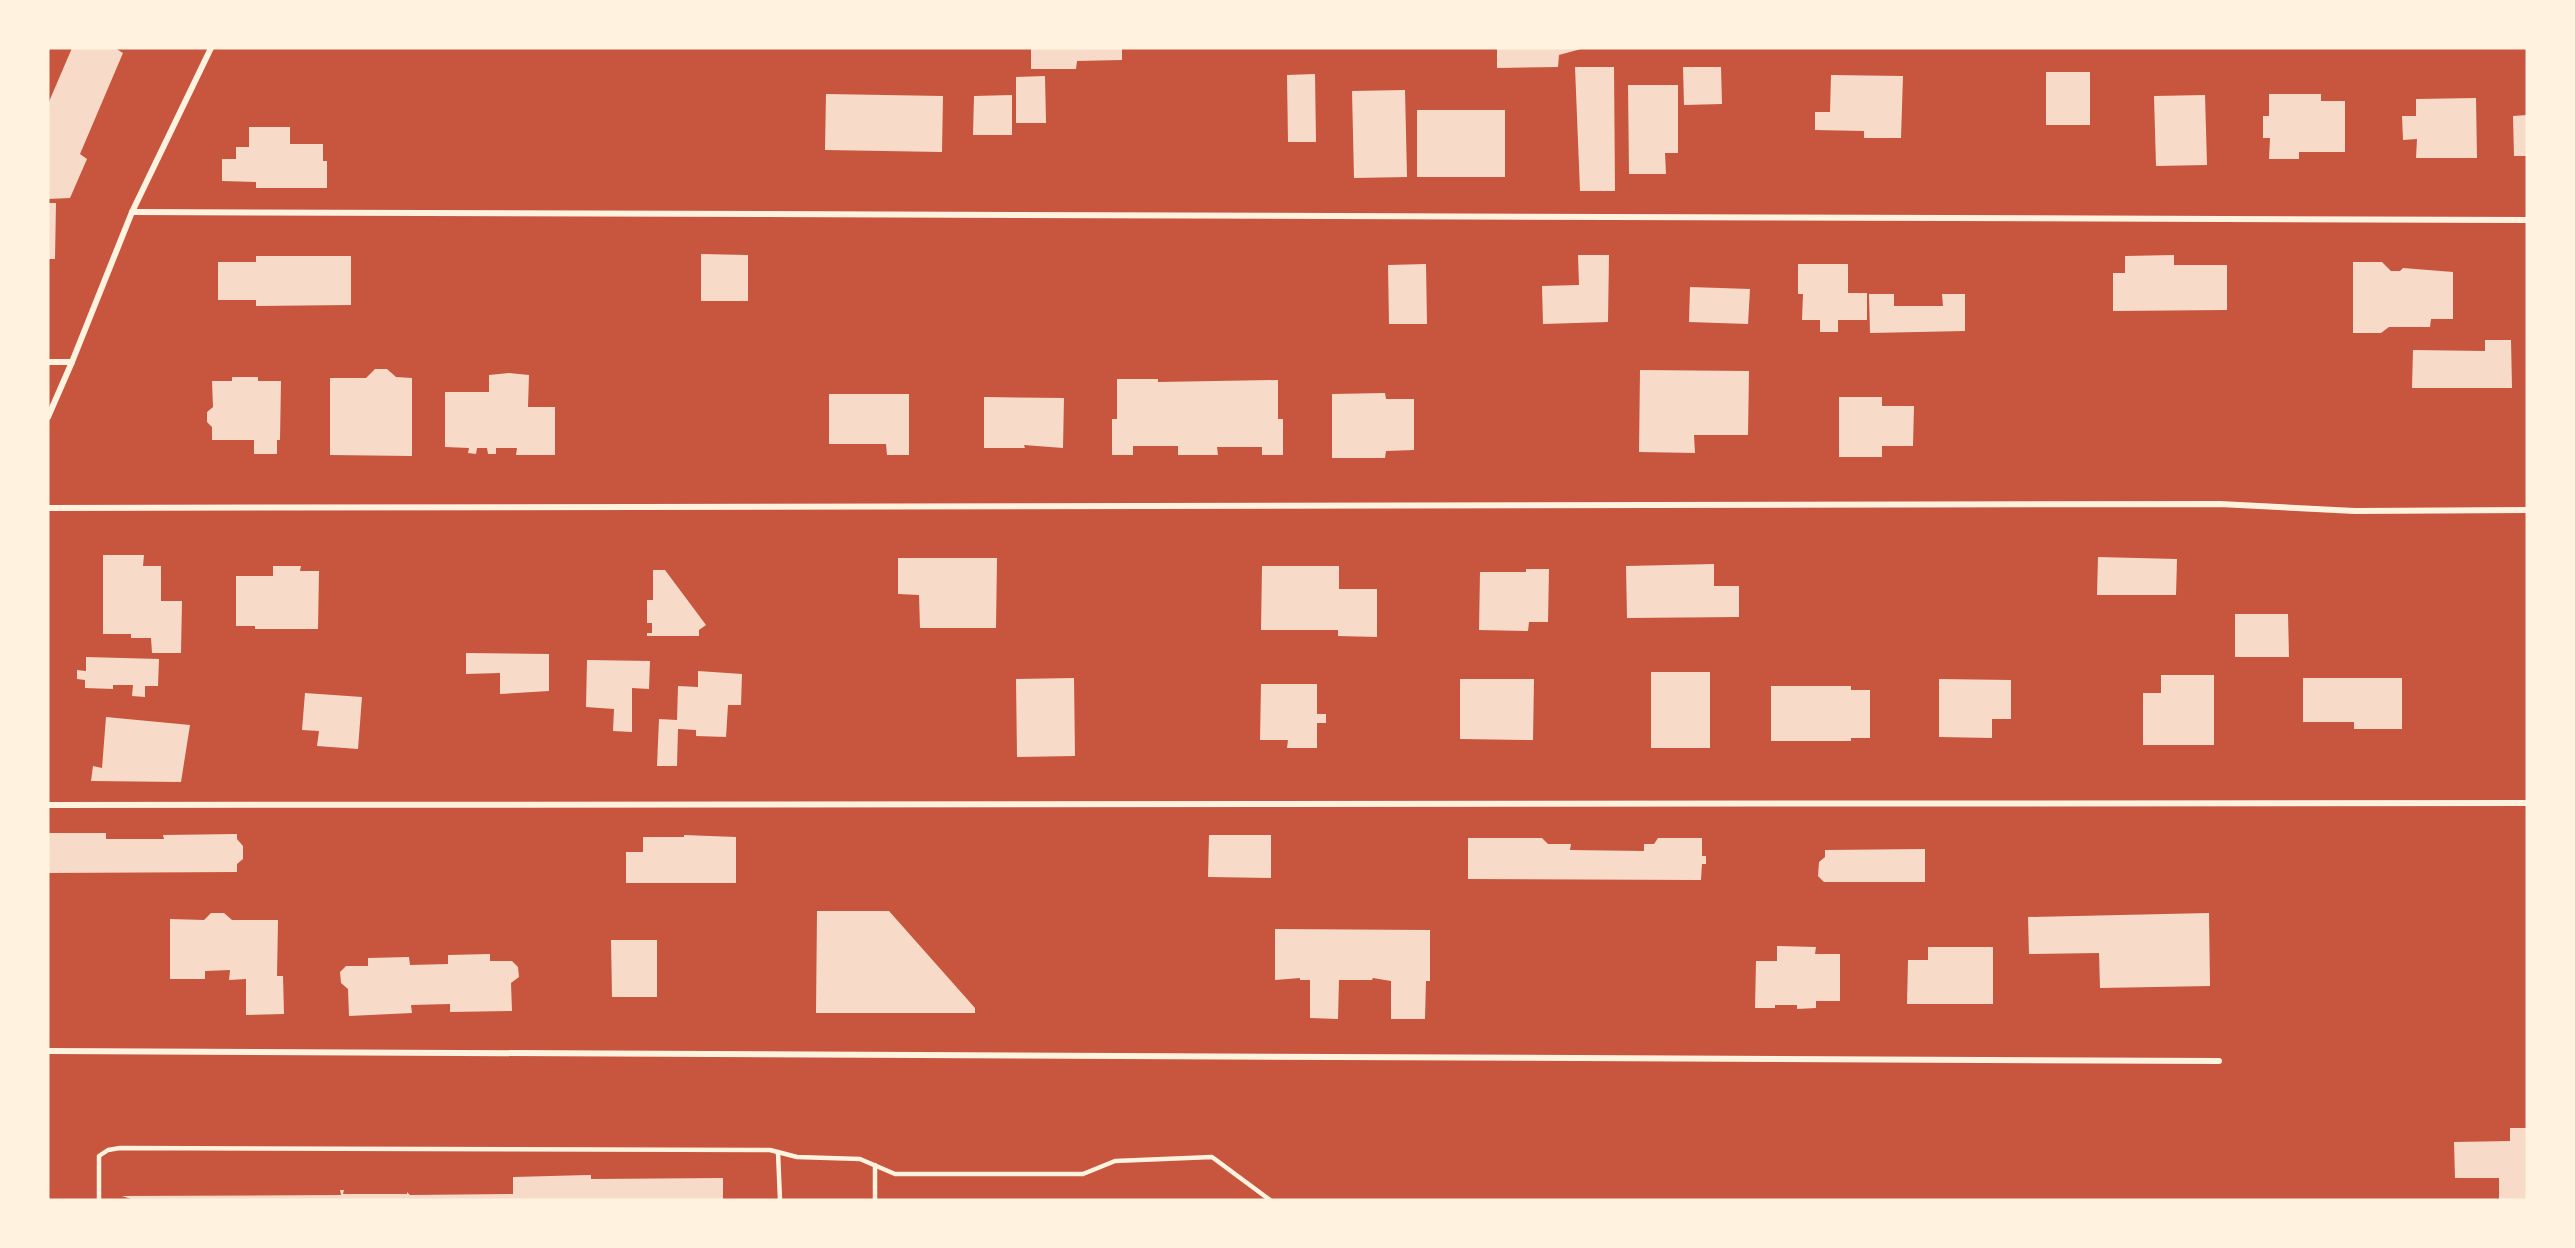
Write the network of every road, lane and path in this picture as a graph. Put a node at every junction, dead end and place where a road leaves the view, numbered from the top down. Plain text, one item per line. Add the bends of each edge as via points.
1 (211, 48) edge
2 (132, 212) junction
3 (2527, 219) edge
4 (48, 362) edge
5 (72, 362) junction
6 (48, 417) edge
7 (48, 508) edge
8 (2527, 510) edge
9 (2527, 803) edge
10 (48, 806) edge
11 (48, 1051) edge
12 (2219, 1061) dead end
13 (778, 1152) junction
14 (875, 1165) junction
15 (99, 1200) edge
16 (780, 1200) edge
17 (875, 1200) edge
18 (1270, 1200) edge

1 - 2 street
2 - 3 street
2 - 5 street
4 - 5 street
5 - 6 street
7 - 8 street via 2220,504 2355,511
9 - 10 street
11 - 12 street
13 - 14 lane via 797,1157 860,1159
13 - 15 lane via 120,1148 99,1156
13 - 16 lane
14 - 17 lane
14 - 18 lane via 895,1173 1083,1174 1115,1161 1212,1156

